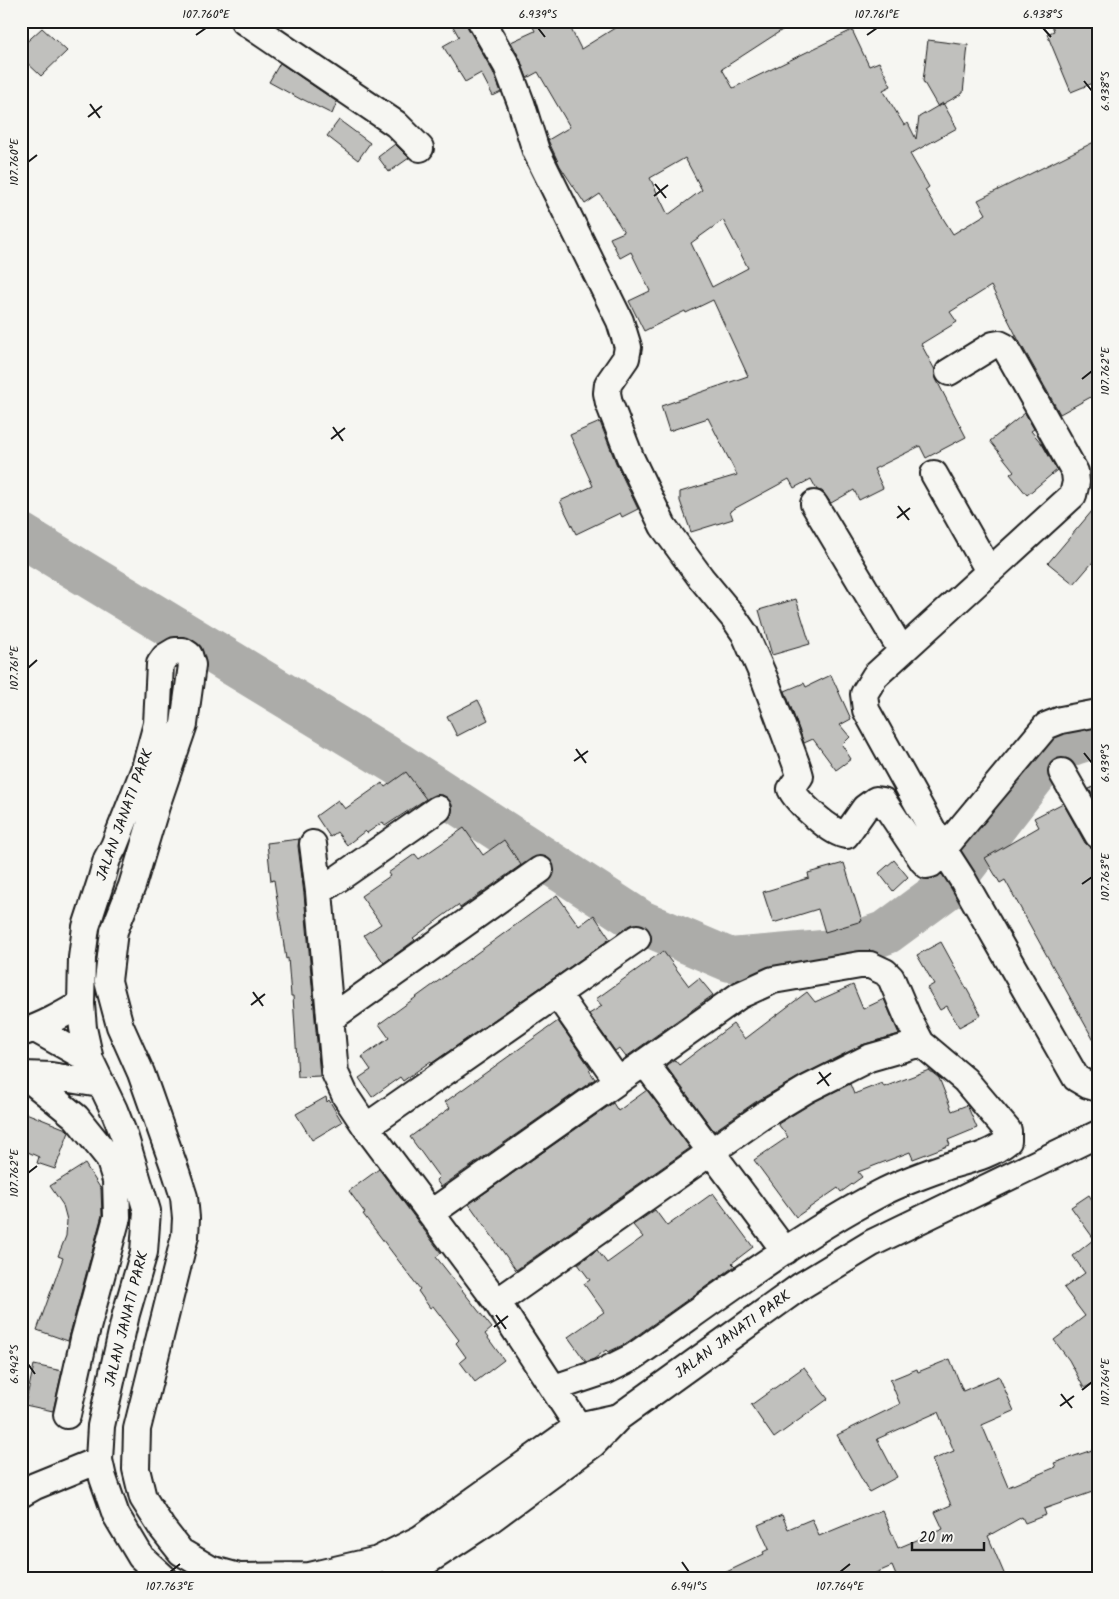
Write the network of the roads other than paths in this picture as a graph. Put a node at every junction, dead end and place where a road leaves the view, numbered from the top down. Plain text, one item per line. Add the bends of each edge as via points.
1 (244, 21) edge
2 (481, 21) edge
3 (420, 148) dead end
4 (949, 372) dead end
5 (934, 474) dead end
6 (814, 504) dead end
7 (989, 571) junction
8 (902, 651) junction
9 (1098, 713) edge
10 (1062, 772) dead end
11 (438, 809) dead end
12 (1098, 835) edge
13 (313, 844) dead end
14 (946, 854) junction
15 (540, 870) dead end
16 (101, 881) junction
17 (132, 886) junction
18 (320, 892) junction
19 (637, 938) dead end
20 (557, 994) junction
21 (81, 1004) junction
22 (330, 1018) junction
23 (28, 1031) edge
24 (921, 1043) junction
25 (90, 1060) junction
26 (645, 1063) junction
27 (23, 1075) edge
28 (618, 1081) junction
29 (100, 1084) junction
30 (1098, 1088) edge
31 (158, 1121) junction
32 (366, 1127) junction
33 (1098, 1134) edge
34 (125, 1138) junction
35 (712, 1150) junction
36 (431, 1213) junction
37 (784, 1251) junction
38 (497, 1302) junction
39 (554, 1388) junction
40 (67, 1415) dead end
41 (586, 1435) junction
42 (88, 1464) junction
43 (21, 1494) edge
44 (164, 1578) edge
45 (395, 1578) edge

1 - 3 street via 396,124
2 - 14 street via 507,66 536,151 620,321 628,347 626,358 608,384 608,393 630,457 663,526 745,634 800,773 791,789 793,794 839,835 846,835 865,808 876,800 883,801 927,865
4 - 7 street via 993,345 1005,347 1075,472 1073,495
5 - 7 street
6 - 8 street
7 - 8 street
8 - 14 street via 875,676 864,694 866,710
9 - 14 street via 1046,726
10 - 12 street
11 - 18 street
13 - 18 street
14 - 30 street via 1076,1078
15 - 22 street
16 - 17 street
16 - 17 street, JALAN JANATI PARK via 107,859 146,768 157,724 160,664 175,651 183,651 189,655 192,665 184,724
16 - 21 street, JALAN JANATI PARK via 86,927
17 - 31 street via 114,931 108,981 120,1026
18 - 22 street
19 - 20 street
20 - 28 street
20 - 32 street
21 - 23 street
21 - 25 street, JALAN JANATI PARK
22 - 32 street via 336,1073 346,1097
23 - 25 street
24 - 26 street via 891,978 870,965 860,965 772,980 740,995
24 - 35 street via 869,1058 842,1070 762,1116
24 - 37 street via 966,1080 1008,1131 1008,1141 985,1154 902,1182
25 - 29 street, JALAN JANATI PARK
26 - 28 street
26 - 35 street
27 - 29 street
27 - 40 street via 76,1117 110,1158 116,1180 117,1217
28 - 36 street
29 - 34 street, JALAN JANATI PARK
31 - 34 street
31 - 41 street via 184,1197 185,1236 137,1429 136,1469 143,1498 181,1552 210,1570 239,1577 309,1576 378,1560 420,1539
32 - 36 street
33 - 41 street, JALAN JANATI PARK via 872,1243 801,1286 619,1417
34 - 42 street, JALAN JANATI PARK via 147,1211 144,1252 126,1314 101,1426
35 - 37 street
35 - 38 street
36 - 38 street
37 - 39 street via 633,1357 605,1371
38 - 39 street
39 - 41 street
41 - 45 street, JALAN JANATI PARK via 487,1522 420,1566
42 - 43 street
42 - 44 street, JALAN JANATI PARK via 103,1478 116,1515 141,1557

